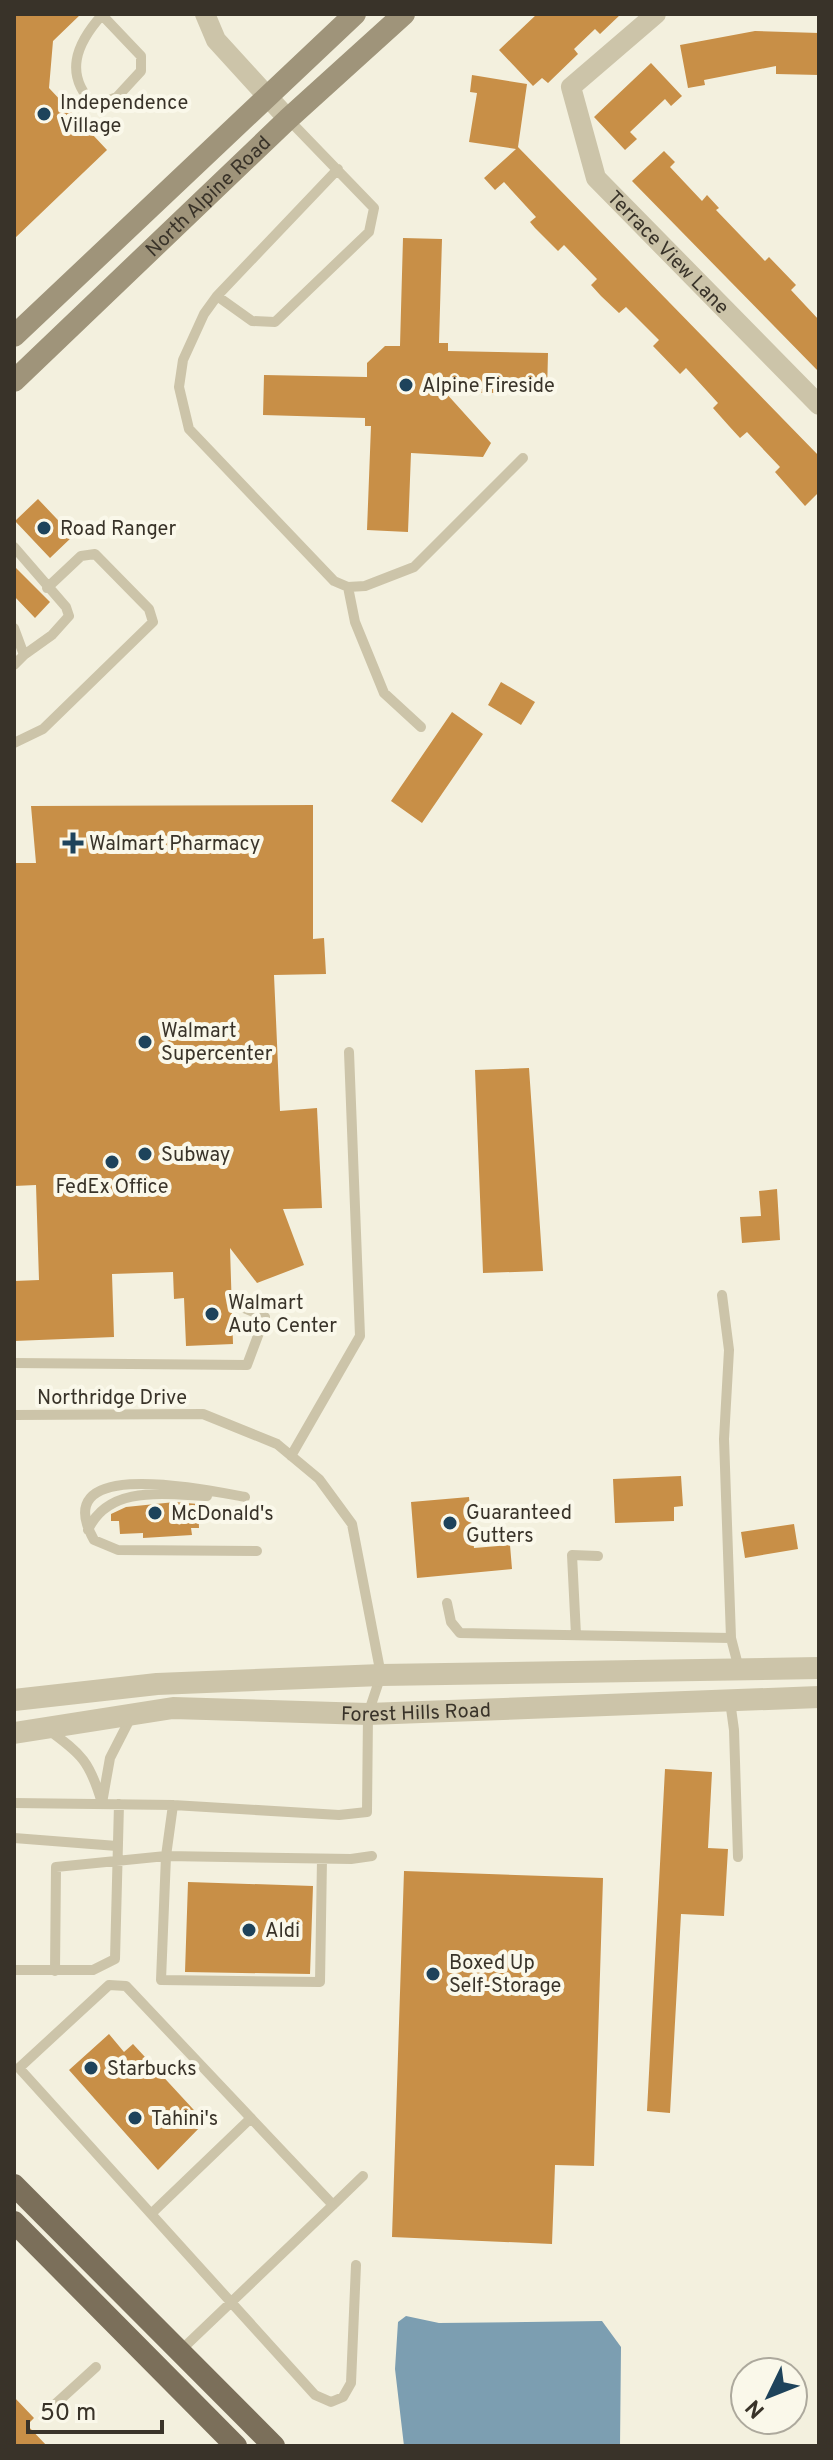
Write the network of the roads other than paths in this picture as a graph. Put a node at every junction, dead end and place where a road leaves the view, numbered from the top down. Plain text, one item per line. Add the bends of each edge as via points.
1 (102, 14) edge
2 (205, 14) edge
3 (355, 14) edge
4 (404, 14) edge
5 (656, 14) edge
6 (267, 96) junction
7 (288, 119) junction
8 (338, 169) junction
9 (217, 296) junction
10 (14, 336) edge
11 (14, 381) edge
12 (819, 405) edge
13 (523, 458) dead end
14 (14, 547) edge
15 (348, 587) junction
16 (47, 588) junction
17 (14, 628) edge
18 (24, 655) junction
19 (14, 665) edge
20 (421, 727) dead end
21 (14, 743) edge
22 (349, 1052) dead end
23 (722, 1295) dead end
24 (239, 1306) dead end
25 (14, 1363) edge
26 (14, 1415) edge
27 (291, 1456) junction
28 (88, 1530) junction
29 (257, 1551) dead end
30 (598, 1556) dead end
31 (447, 1603) dead end
32 (576, 1635) junction
33 (731, 1638) junction
34 (819, 1668) edge
35 (739, 1669) junction
36 (381, 1675) junction
37 (819, 1697) edge
38 (14, 1700) edge
39 (730, 1701) junction
40 (132, 1714) junction
41 (368, 1714) junction
42 (45, 1728) junction
43 (14, 1733) edge
44 (14, 1803) edge
45 (102, 1803) junction
46 (119, 1804) junction
47 (173, 1805) junction
48 (14, 1838) edge
49 (117, 1846) junction
50 (166, 1856) junction
51 (372, 1856) dead end
52 (738, 1857) dead end
53 (116, 1859) junction
54 (322, 1859) junction
55 (14, 1970) edge
56 (55, 1971) junction
57 (16, 2068) edge
58 (251, 2118) junction
59 (363, 2176) dead end
60 (14, 2185) edge
61 (333, 2205) junction
62 (152, 2213) junction
63 (14, 2222) edge
64 (356, 2265) dead end
65 (233, 2301) junction
66 (179, 2352) junction
67 (96, 2367) dead end
68 (51, 2408) dead end
69 (236, 2446) edge
70 (274, 2446) edge

1 - 1 lane via 81,38 76,75 79,90 95,106 117,97 141,71 141,56
2 - 6 street via 216,40
3 - 6 main road, North Alpine Road
4 - 7 main road, North Alpine Road
5 - 12 street, Terrace View Lane via 571,87 596,178
6 - 7 street
6 - 10 main road, North Alpine Road
7 - 8 lane
7 - 11 main road, North Alpine Road
8 - 9 lane
8 - 9 lane via 374,208 369,232 275,322 252,321
9 - 15 lane via 183,360 179,387 189,429 334,581
13 - 15 lane via 414,567 386,581
14 - 16 lane
15 - 20 lane via 355,622 384,693
16 - 18 lane via 69,616
16 - 21 lane via 81,556 95,554 149,609 153,622 43,729
17 - 18 lane
18 - 19 lane
22 - 27 lane via 360,1336
23 - 33 lane via 729,1350 724,1439
24 - 25 lane via 265,1317 247,1365
26 - 27 lane, Northridge Drive via 203,1414 277,1444
27 - 36 lane, Northridge Drive via 319,1479 352,1524
28 - 28 lane via 86,1499 110,1485 188,1487 245,1497 119,1497 95,1516
28 - 29 lane via 102,1545 118,1550
30 - 32 lane via 572,1555
31 - 32 lane via 460,1633
32 - 33 lane
33 - 35 lane
34 - 35 street, Forest Hills Road
35 - 36 street, Forest Hills Road
36 - 38 street, Forest Hills Road via 157,1684
36 - 41 lane
37 - 39 street, Forest Hills Road
39 - 41 street, Forest Hills Road
39 - 52 lane
40 - 41 street, Forest Hills Road via 173,1708
40 - 42 street, Forest Hills Road
40 - 45 lane via 110,1758
41 - 47 lane via 367,1812 339,1815
42 - 43 street, Forest Hills Road
42 - 45 lane via 92,1768
44 - 45 lane
45 - 46 lane
46 - 47 lane
46 - 49 lane
47 - 50 lane
48 - 49 lane
49 - 53 lane
50 - 53 lane
50 - 54 lane
50 - 54 lane via 161,1980 320,1982
51 - 54 lane
53 - 56 lane via 115,1959 93,1970
53 - 56 lane via 56,1867
55 - 56 lane
57 - 58 lane via 117,1983 126,1986
57 - 62 lane
58 - 61 lane
58 - 62 lane
59 - 61 lane
60 - 66 main road
61 - 65 lane
62 - 65 lane
63 - 69 main road
64 - 65 lane via 351,2383 343,2397 331,2402 315,2395
65 - 66 lane
66 - 70 main road
67 - 68 lane

